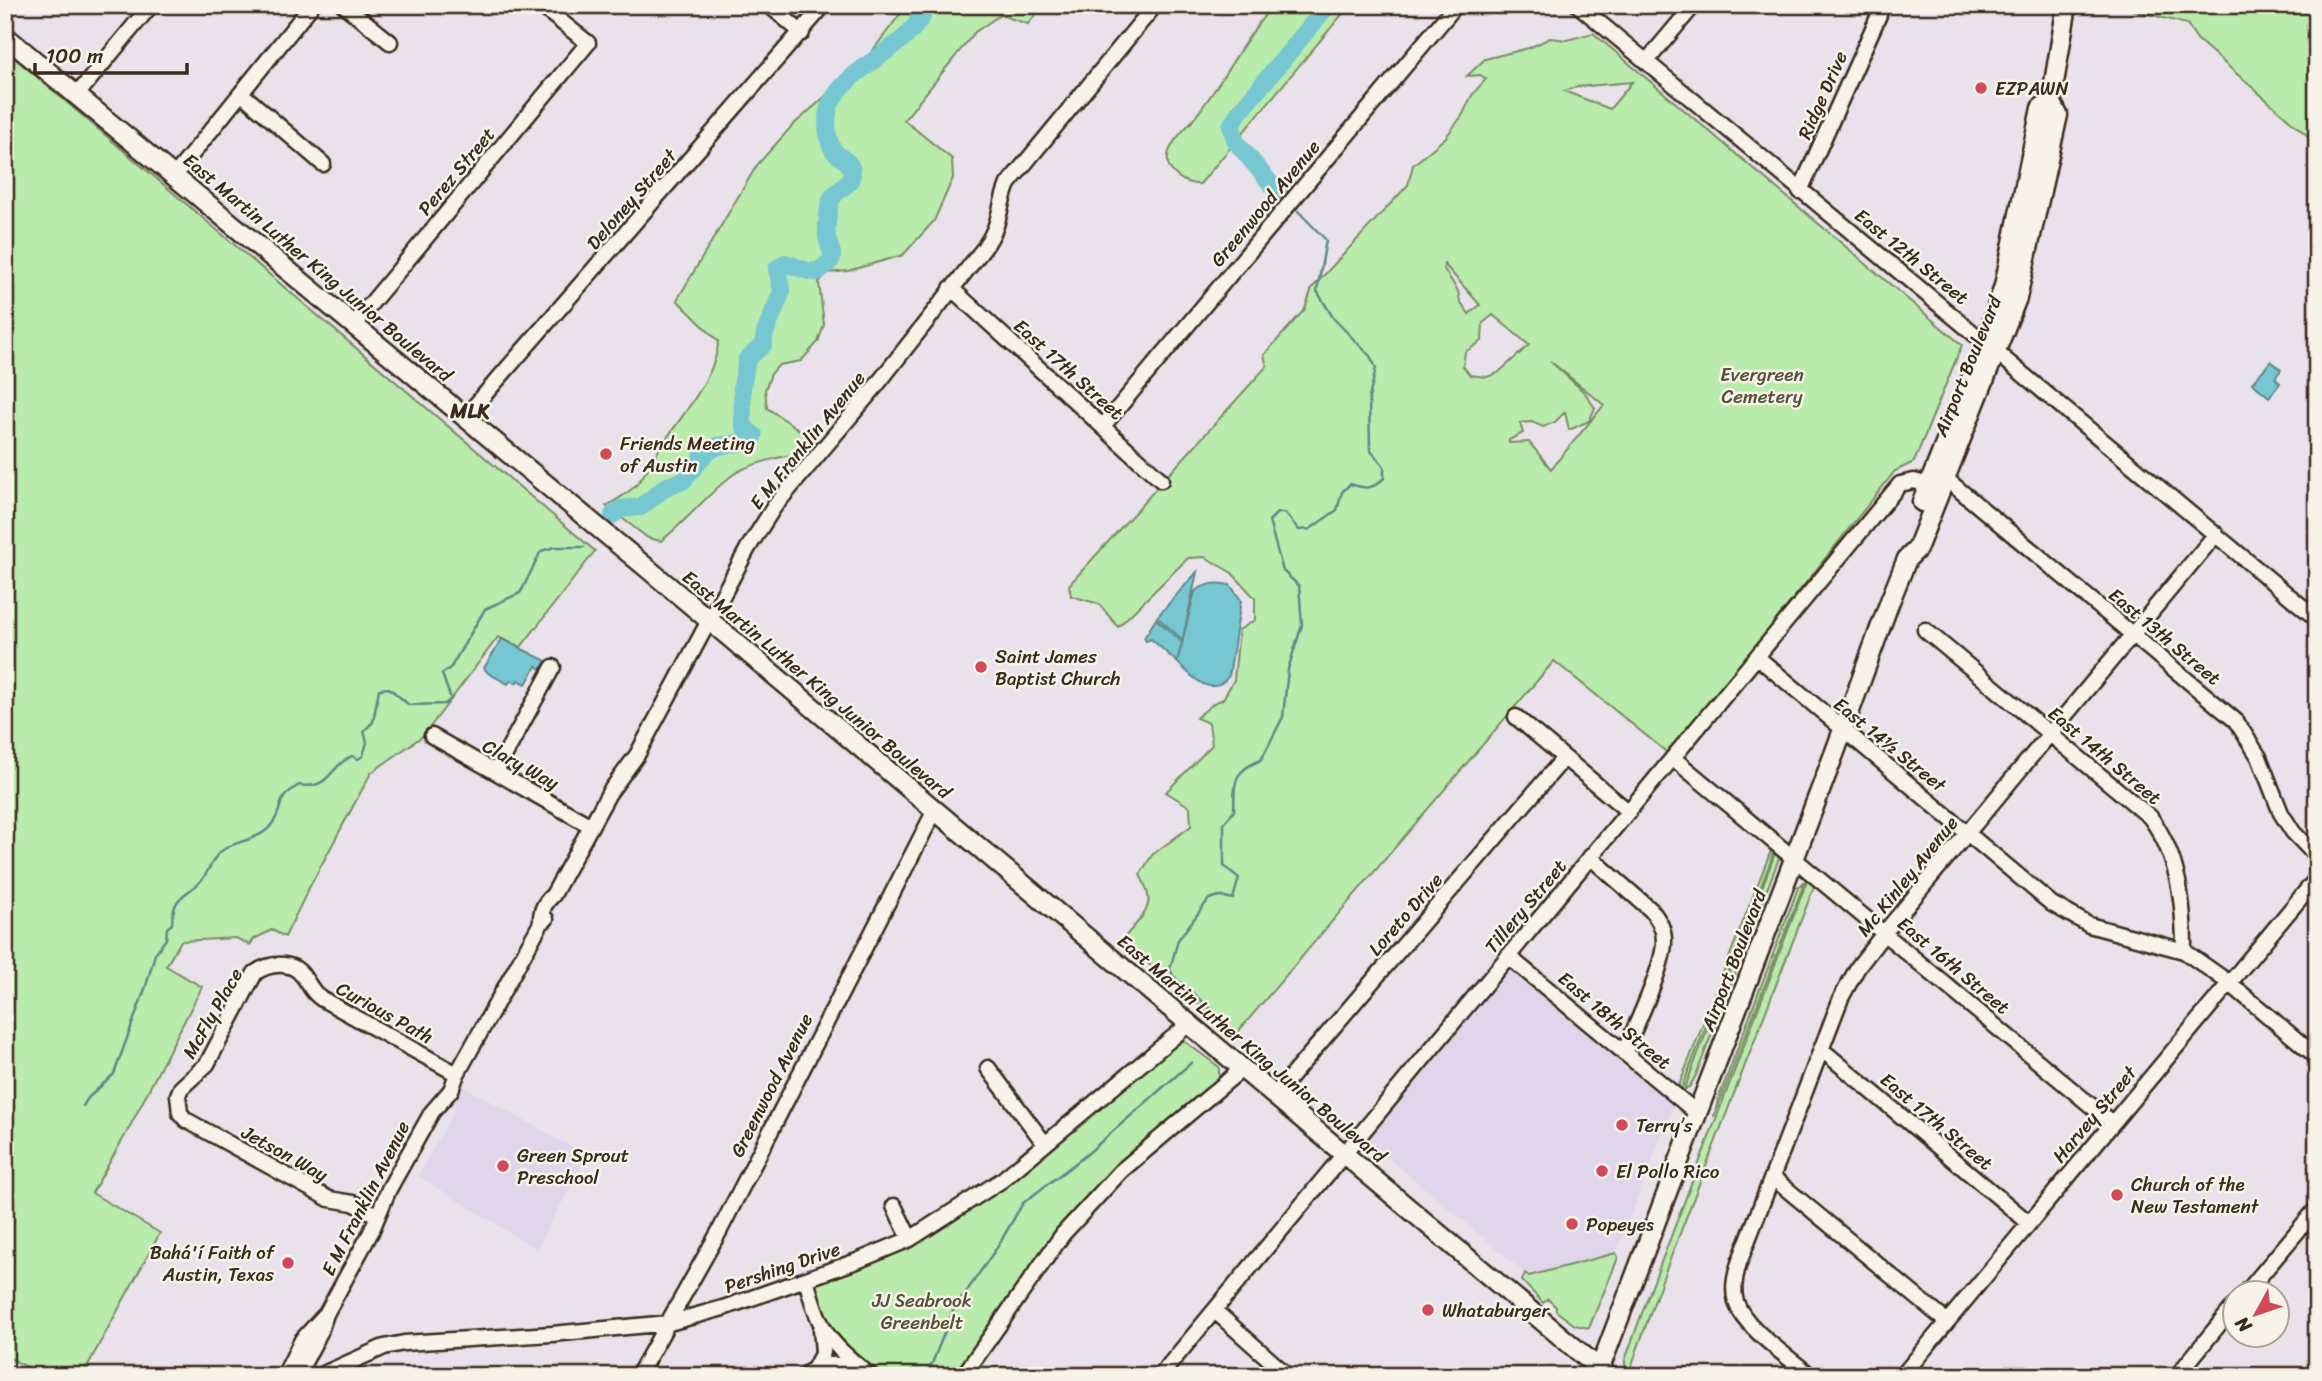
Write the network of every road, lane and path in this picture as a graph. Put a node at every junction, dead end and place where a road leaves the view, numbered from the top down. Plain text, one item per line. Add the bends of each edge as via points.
1 (151, 5) edge
2 (312, 5) edge
3 (344, 5) edge
4 (540, 5) edge
5 (768, 5) edge
6 (824, 5) edge
7 (1155, 5) edge
8 (1456, 5) edge
9 (1578, 5) edge
10 (1694, 5) edge
11 (2067, 5) edge
12 (1879, 15) dead end
13 (802, 33) junction
14 (5, 36) edge
15 (390, 42) dead end
16 (1646, 62) junction
17 (242, 94) junction
18 (76, 96) junction
19 (323, 164) dead end
20 (175, 175) junction
21 (1800, 191) junction
22 (951, 288) junction
23 (354, 324) junction
24 (1992, 346) junction
25 (465, 417) junction
26 (1103, 426) junction
27 (1161, 480) dead end
28 (1937, 482) junction
29 (2216, 534) junction
30 (2317, 619) edge
31 (708, 620) junction
32 (1925, 630) dead end
33 (2134, 634) junction
34 (1757, 657) junction
35 (553, 667) dead end
36 (1516, 717) dead end
37 (1843, 729) junction
38 (2051, 734) junction
39 (432, 736) dead end
40 (1564, 758) junction
41 (1673, 758) junction
42 (496, 771) junction
43 (935, 810) junction
44 (1629, 812) junction
45 (592, 826) junction
46 (1967, 832) junction
47 (1591, 857) junction
48 (2317, 857) edge
49 (1794, 859) junction
50 (2317, 878) edge
51 (1885, 933) junction
52 (2185, 951) junction
53 (1508, 956) junction
54 (262, 968) joint
55 (2228, 982) junction
56 (1189, 1024) junction
57 (1821, 1049) junction
58 (1625, 1054) junction
59 (2317, 1057) edge
60 (988, 1068) dead end
61 (1242, 1068) junction
62 (457, 1074) junction
63 (1275, 1095) junction
64 (180, 1113) joint
65 (1697, 1114) junction
66 (2112, 1123) junction
67 (1045, 1144) junction
68 (1345, 1153) junction
69 (1772, 1177) junction
70 (894, 1206) dead end
71 (2317, 1208) edge
72 (377, 1215) junction
73 (2029, 1223) junction
74 (911, 1239) junction
75 (806, 1279) junction
76 (2256, 1280) edge
77 (689, 1286) junction
78 (1215, 1311) junction
79 (701, 1315) junction
80 (1947, 1322) junction
81 (669, 1323) junction
82 (2220, 1324) edge
83 (821, 1327) junction
84 (293, 1372) edge
85 (808, 1372) edge
86 (867, 1373) edge
87 (1601, 1373) edge
88 (318, 1376) edge
89 (638, 1376) edge
90 (963, 1376) edge
91 (1160, 1376) edge
92 (1288, 1376) edge
93 (1811, 1376) edge
94 (1902, 1376) edge
95 (2176, 1376) edge

1 - 18 street
2 - 17 street
3 - 15 street
4 - 23 street, Perez Street via 588,43
5 - 13 street
6 - 13 street, Deloney Street
7 - 22 street, E M Franklin Avenue via 1008,184 996,232
8 - 26 street, Greenwood Avenue
9 - 16 street, East 12th Street
10 - 16 street
11 - 24 main road, Airport Boulevard via 2051,101 2058,115 2017,298
12 - 21 street, Ridge Drive
13 - 25 street, Deloney Street
14 - 18 main road, East Martin Luther King Junior Boulevard
16 - 21 street, East 12th Street
17 - 19 street
17 - 20 street
18 - 20 main road, East Martin Luther King Junior Boulevard
20 - 23 main road, East Martin Luther King Junior Boulevard
21 - 24 street, East 12th Street
22 - 26 street, East 17th Street
22 - 31 street, E M Franklin Avenue via 774,507
23 - 25 main road, East Martin Luther King Junior Boulevard
24 - 28 main road, Airport Boulevard via 1989,366
24 - 29 street, East 12th Street
25 - 31 main road, East Martin Luther King Junior Boulevard
26 - 27 street, East 17th Street
28 - 33 street, East 13th Street
28 - 34 street, Tillery Street via 1900,484
28 - 37 main road, Airport Boulevard via 1917,550 1908,559 1890,601
29 - 30 street, East 12th Street
29 - 33 street, Mc Kinley Avenue
31 - 43 main road, East Martin Luther King Junior Boulevard
31 - 45 street, E M Franklin Avenue via 642,746
32 - 38 street, East 14th Street
33 - 38 street, Mc Kinley Avenue
33 - 48 street, East 13th Street via 2245,732 2281,813
34 - 37 street, East 14½ Street
34 - 41 street, Tillery Street
35 - 42 street
36 - 40 street
37 - 46 street, East 14½ Street
37 - 49 main road, Airport Boulevard
38 - 46 street, Mc Kinley Avenue
38 - 52 street, East 14th Street via 2150,817 2160,831 2176,872
39 - 42 street, Clary Way
40 - 44 street
40 - 63 street, Loreto Drive
41 - 44 street, Tillery Street
41 - 49 street, East 16th Street
42 - 45 street, Clary Way
43 - 56 main road, East Martin Luther King Junior Boulevard
43 - 77 street, Greenwood Avenue
44 - 47 street, Tillery Street
45 - 62 street, E M Franklin Avenue via 553,895 547,918
46 - 51 street, Mc Kinley Avenue
46 - 52 street, East 14½ Street via 2052,904 2089,925
47 - 53 street, Tillery Street
47 - 58 street via 1644,903 1663,931 1661,959
49 - 51 street, East 16th Street
49 - 65 main road, Airport Boulevard
50 - 55 street, Harvey Street
51 - 57 street, Mc Kinley Avenue via 1852,977
51 - 66 street, East 16th Street
52 - 55 street
53 - 58 street, East 18th Street
53 - 68 street, Tillery Street
54 - 62 street, Curious Path via 279,964 296,970 316,995
54 - 64 street, McFly Place via 249,982 207,1064 181,1088
55 - 59 street
55 - 66 street, Harvey Street
56 - 61 main road, East Martin Luther King Junior Boulevard
56 - 67 street, Pershing Drive
57 - 69 street, Mc Kinley Avenue
57 - 73 street, East 17th Street
58 - 65 street, East 18th Street
60 - 67 street
61 - 63 main road, East Martin Luther King Junior Boulevard
61 - 90 street via 1121,1171 1063,1234
62 - 72 street, E M Franklin Avenue via 442,1089 440,1101
63 - 68 main road, East Martin Luther King Junior Boulevard
64 - 72 street, Jetson Way via 329,1199 353,1203
65 - 87 main road, Airport Boulevard
66 - 73 street, Harvey Street
67 - 74 street, Pershing Drive via 1002,1180
68 - 78 street, Tillery Street
68 - 87 main road, East Martin Luther King Junior Boulevard
69 - 80 street
69 - 93 street, Mc Kinley Avenue via 1736,1273 1734,1293 1747,1321
70 - 74 street
71 - 76 street
72 - 84 street, E M Franklin Avenue via 320,1332
73 - 80 street, Harvey Street
74 - 75 street, Pershing Drive
75 - 79 street, Pershing Drive
75 - 83 street
77 - 79 street via 689,1305
77 - 81 street, Greenwood Avenue
78 - 91 street, Tillery Street
78 - 92 street
79 - 81 street, Pershing Drive
80 - 94 street, Harvey Street
81 - 88 street, Pershing Drive via 404,1343
81 - 89 street, Greenwood Avenue
82 - 95 street
83 - 85 street via 823,1352
83 - 86 street
84 - 88 street, Pershing Drive
85 - 86 street via 832,1363

